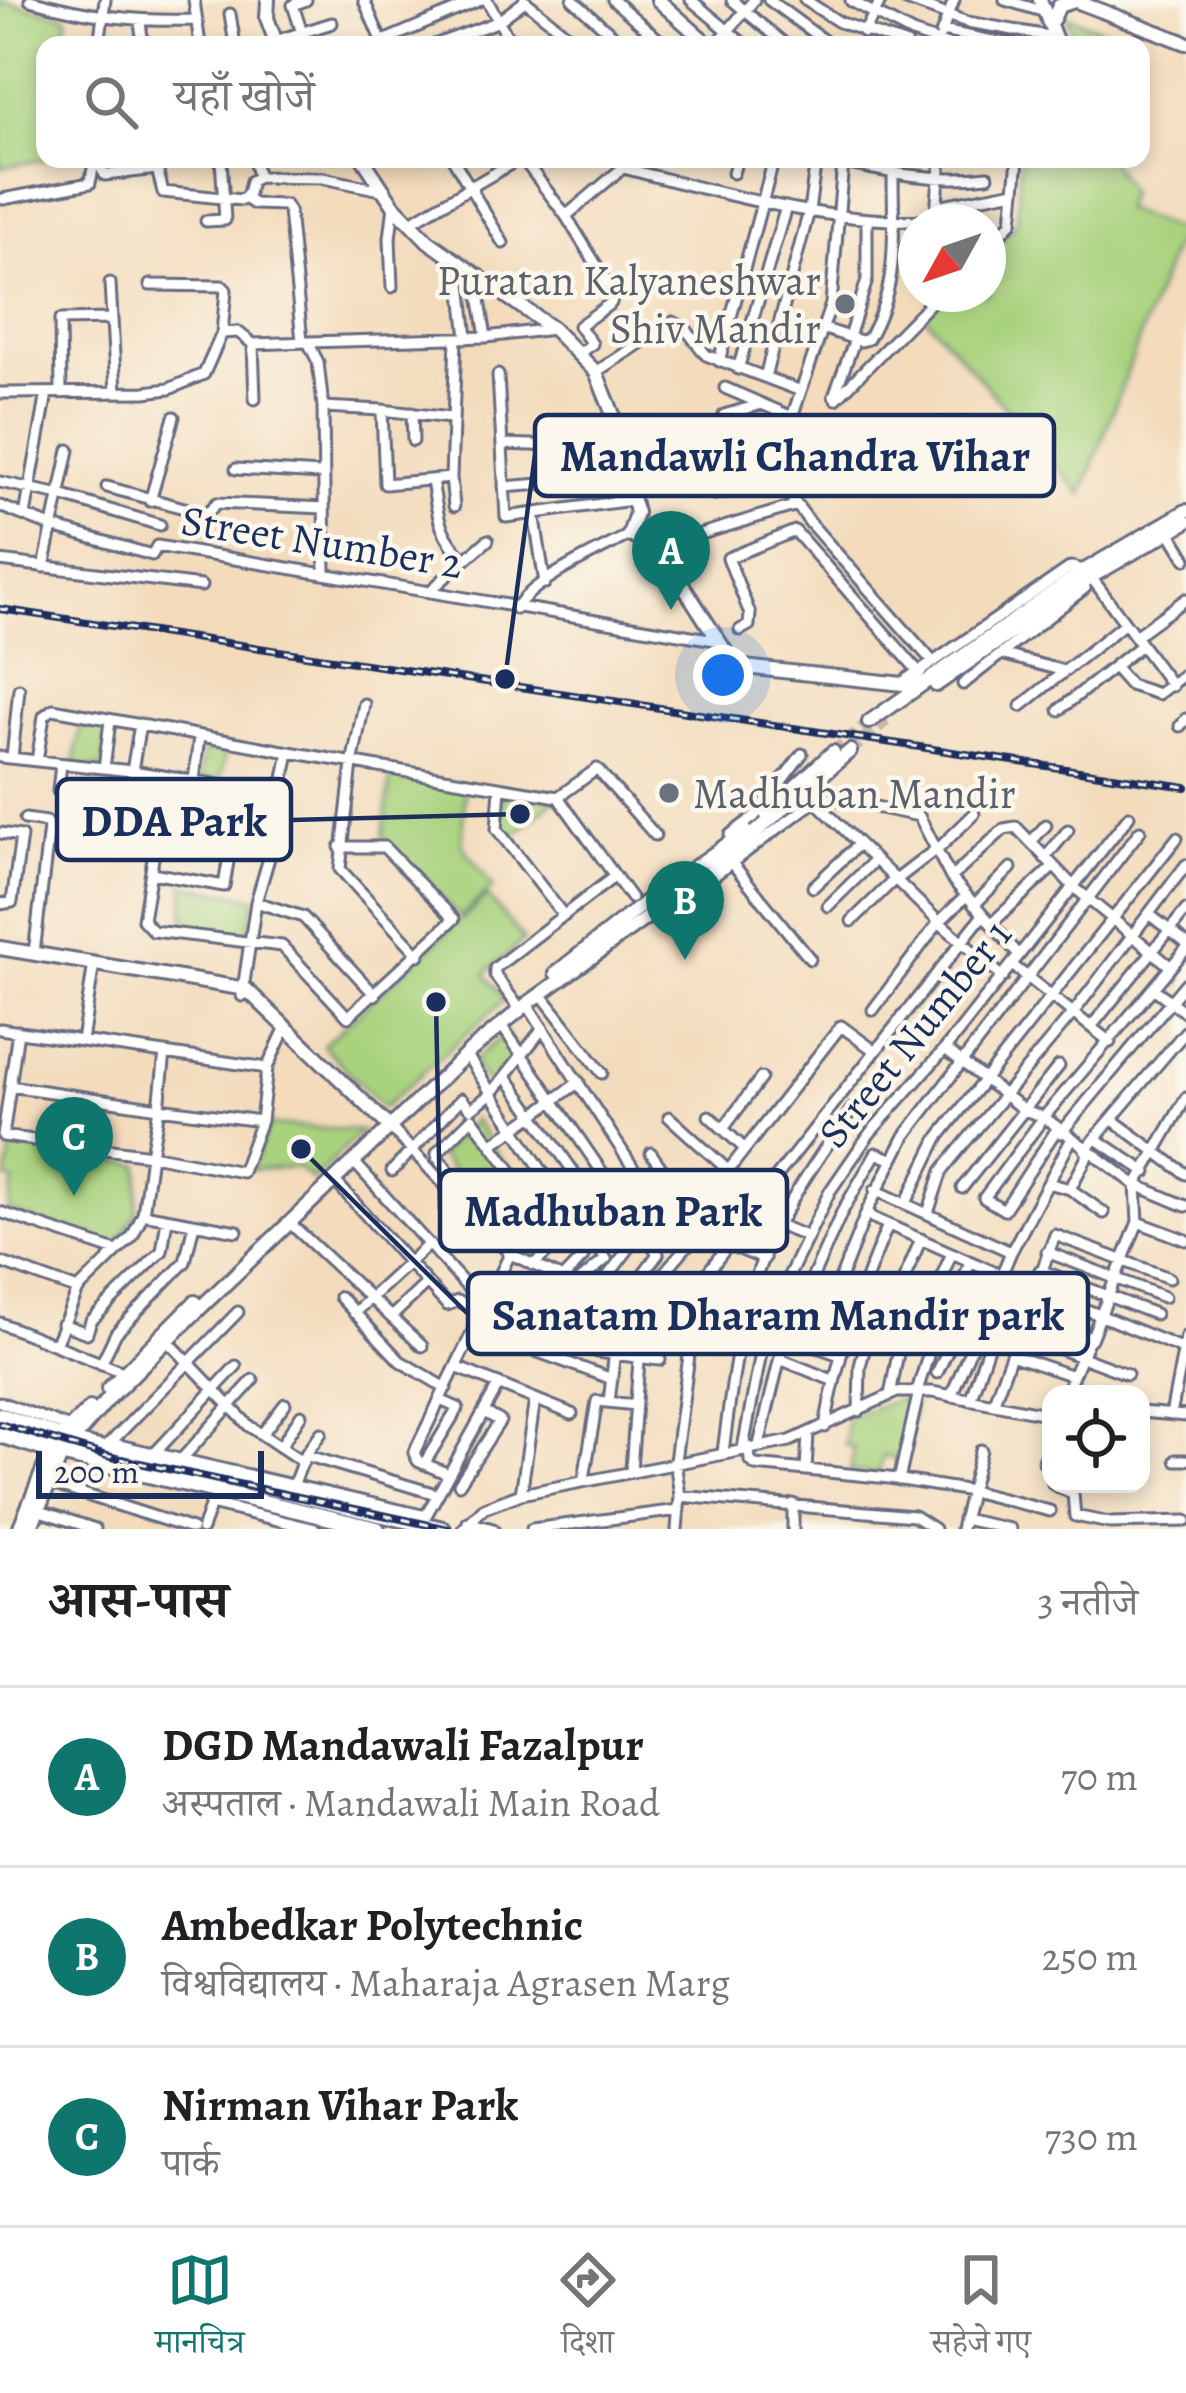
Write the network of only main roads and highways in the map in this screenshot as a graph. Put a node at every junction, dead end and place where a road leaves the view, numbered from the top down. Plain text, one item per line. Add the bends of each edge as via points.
1 (268, 0) edge
2 (658, 0) edge
3 (1074, 0) edge
4 (1046, 13) edge
5 (273, 36) edge
6 (701, 36) edge
7 (1186, 44) edge
8 (369, 168) edge
9 (1186, 511) edge
10 (1186, 522) edge
11 (1090, 576) junction
12 (919, 672) road end
13 (887, 720) tunnel mouth
14 (869, 722) tunnel mouth
15 (850, 751) tunnel mouth
16 (833, 752) tunnel mouth
17 (675, 888) junction
18 (0, 952) edge
19 (93, 967) junction
20 (244, 992) junction
21 (522, 1004) junction
22 (494, 1028) junction
23 (385, 1126) junction
24 (295, 1216) junction
25 (241, 1264) junction
26 (0, 1415) edge
27 (0, 1435) edge
28 (63, 1442) junction
29 (344, 1525) edge
30 (19, 1529) edge
31 (30, 1529) edge
32 (377, 1529) edge
33 (443, 1529) edge

1 - 5 main road
2 - 6 main road
3 - 4 main road
3 - 7 main road
8 - 12 main road via 439,250 553,328 596,372 636,513 629,536 658,547 731,662 903,684
9 - 11 main road
10 - 11 main road
11 - 13 main road
11 - 14 main road
15 - 17 main road via 706,874
16 - 17 main road
17 - 21 main road
17 - 21 main road
18 - 19 main road
18 - 19 main road
19 - 20 main road
20 - 23 main road
20 - 23 main road
21 - 22 main road
22 - 23 main road
22 - 23 main road
23 - 24 main road
23 - 24 main road
24 - 25 main road
25 - 28 main road
25 - 28 main road via 123,1372
26 - 28 main road
27 - 28 main road
28 - 29 main road
28 - 30 main road
28 - 31 main road
28 - 33 main road via 108,1446
29 - 32 main road

